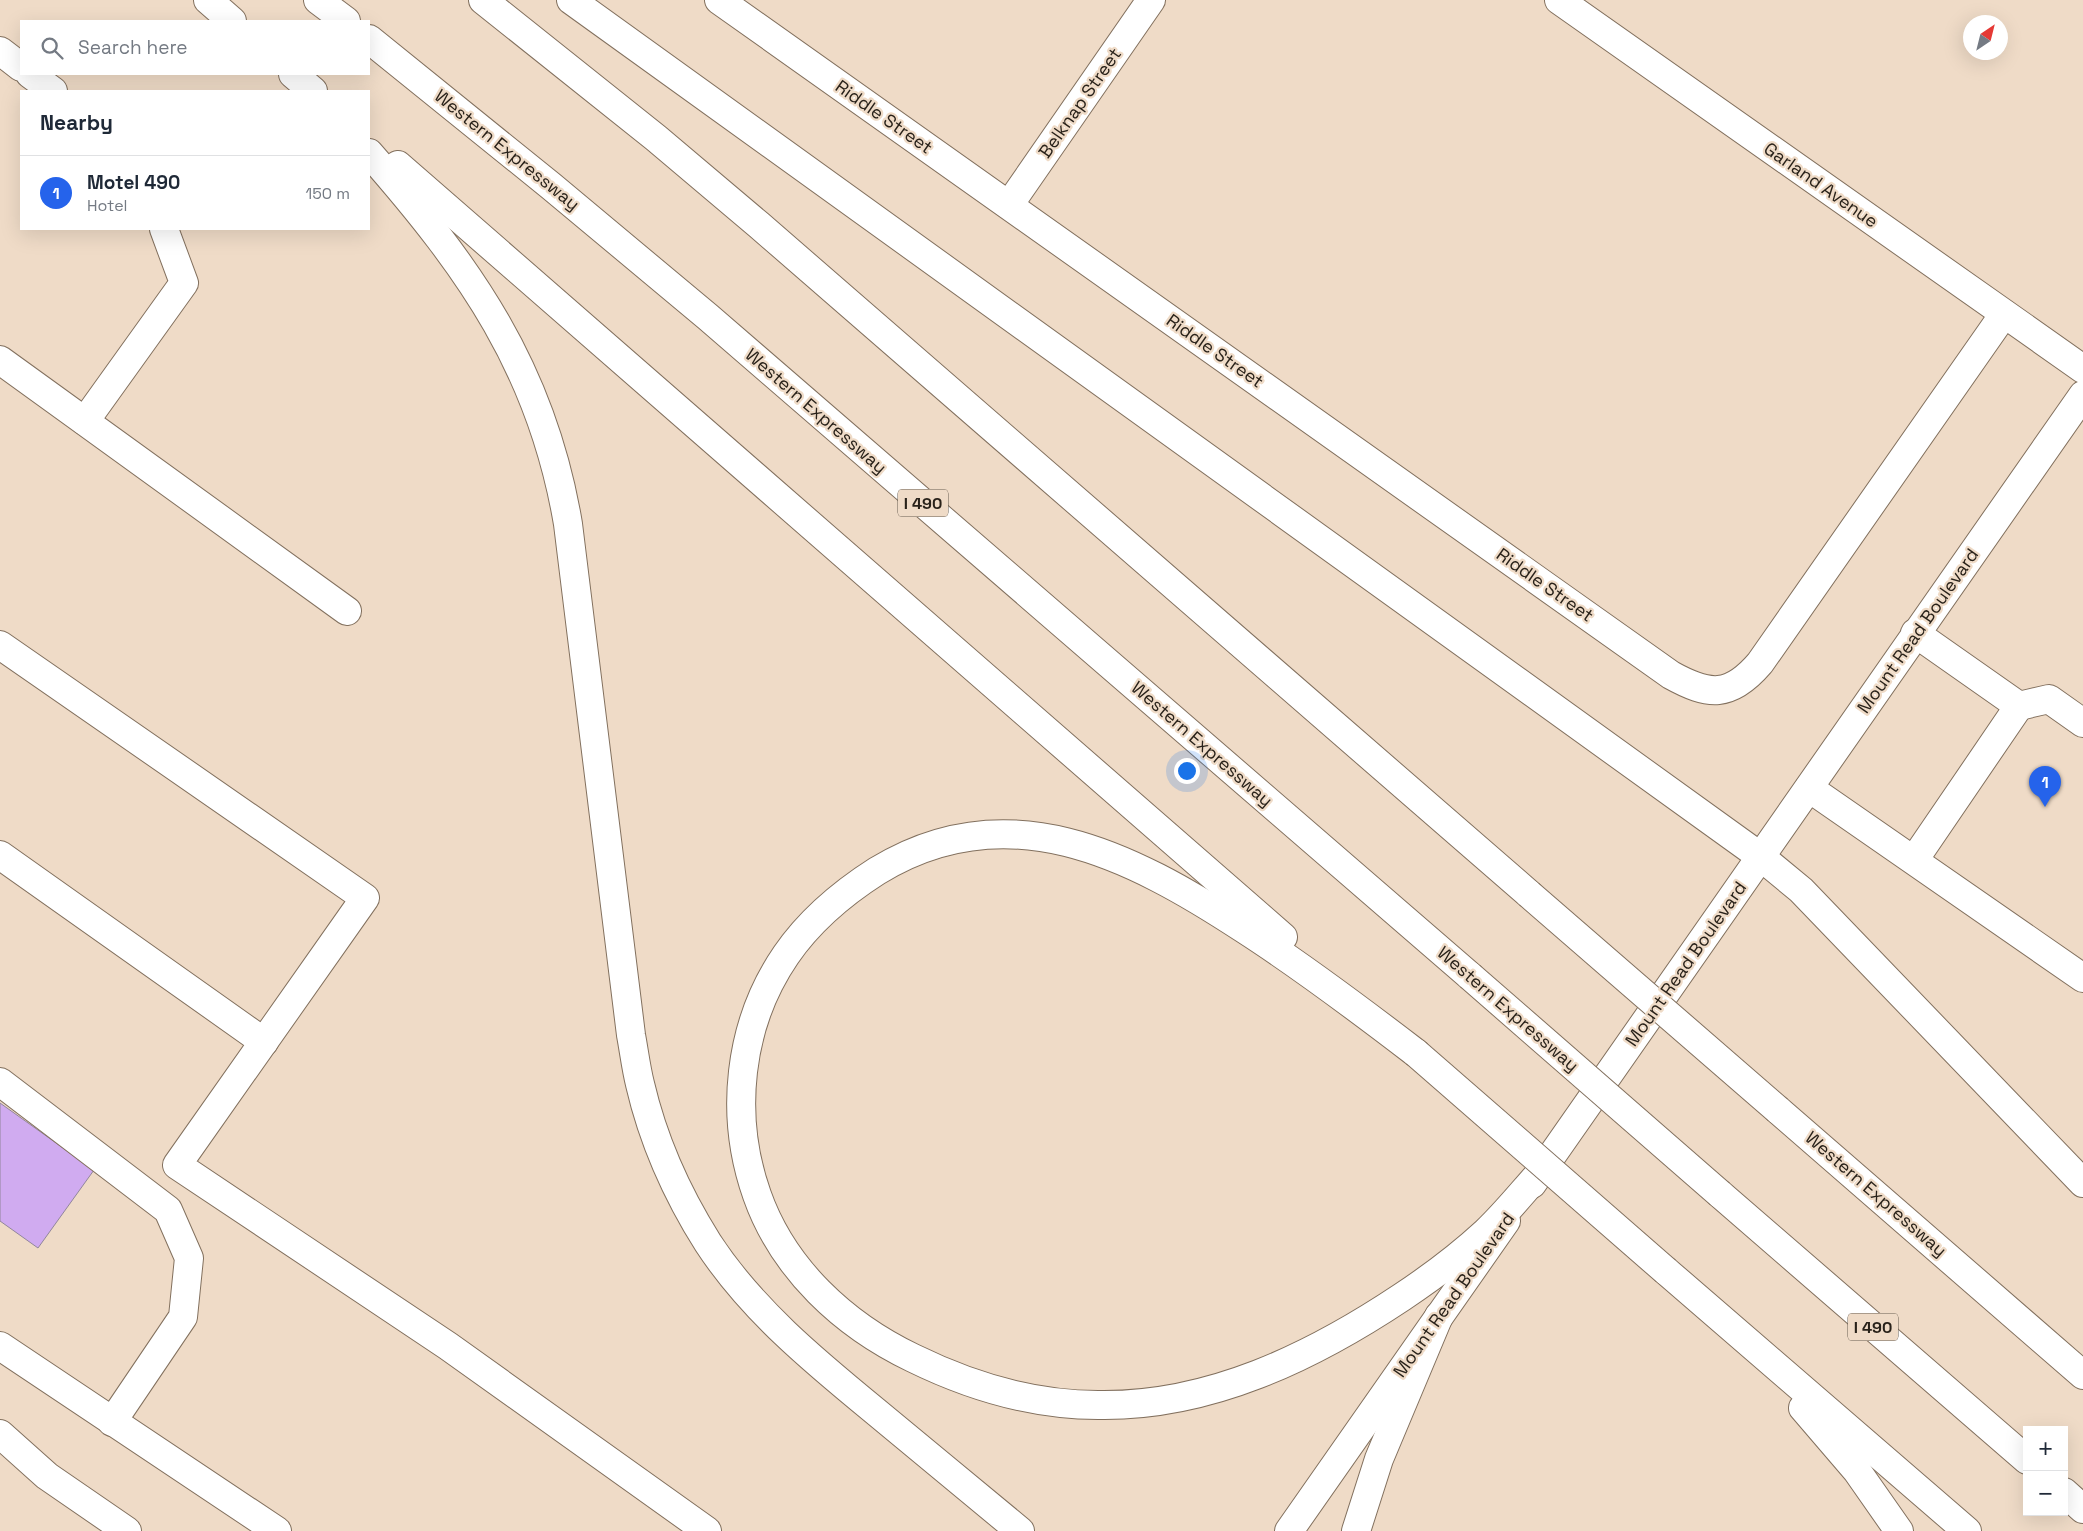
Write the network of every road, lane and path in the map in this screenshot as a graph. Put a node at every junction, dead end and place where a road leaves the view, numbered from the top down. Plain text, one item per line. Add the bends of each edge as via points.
1 (208, 0) edge
2 (318, 0) edge
3 (483, 0) edge
4 (571, 0) edge
5 (719, 0) edge
6 (1151, 0) edge
7 (1559, 0) edge
8 (231, 20) edge
9 (345, 20) edge
10 (370, 40) edge
11 (0, 52) edge
12 (20, 67) edge
13 (31, 75) edge
14 (294, 75) edge
15 (52, 90) edge
16 (311, 90) edge
17 (370, 141) edge
18 (370, 154) edge
19 (1009, 205) junction
20 (164, 230) edge
21 (2004, 314) junction
22 (0, 360) edge
23 (2083, 369) edge
24 (2083, 396) edge
25 (85, 421) junction
26 (347, 611) dead end
27 (1916, 633) junction
28 (0, 645) edge
29 (2019, 706) junction
30 (2083, 724) edge
31 (1809, 788) junction
32 (0, 855) edge
33 (1761, 856) junction
34 (1914, 860) junction
35 (2083, 978) edge
36 (264, 1042) junction
37 (1416, 1053) junction
38 (0, 1082) edge
39 (1538, 1175) junction
40 (2083, 1183) edge
41 (1666, 1271) junction
42 (1439, 1316) junction
43 (0, 1346) edge
44 (2083, 1374) edge
45 (112, 1422) junction
46 (0, 1434) edge
47 (2023, 1457) edge
48 (2068, 1496) edge
49 (2083, 1509) edge
50 (127, 1531) edge
51 (277, 1531) edge
52 (707, 1531) edge
53 (1020, 1531) edge
54 (1289, 1531) edge
55 (1356, 1531) edge
56 (1899, 1531) edge
57 (1967, 1531) edge

1 - 8 main road
2 - 9 main road
3 - 44 main road, Western Expressway, bridge via 759,225
4 - 33 main road
5 - 19 main road, Riddle Street
6 - 19 main road, Belknap Street
7 - 21 main road, Garland Avenue
10 - 47 main road, Western Expressway / I 490, bridge via 708,317
11 - 12 main road
13 - 15 main road
14 - 16 main road
17 - 37 main road
18 - 53 main road via 436,232 483,299 520,365 553,456 568,524 631,1035 648,1111 674,1181 709,1244 772,1320 858,1397
19 - 21 main road, Riddle Street via 1671,674 1693,686 1716,690 1729,689 1740,683 1760,663
20 - 25 main road via 184,283
21 - 23 main road, Garland Avenue
22 - 25 main road
24 - 27 main road, Mount Read Boulevard
25 - 26 main road
27 - 29 main road
27 - 31 main road, Mount Read Boulevard
28 - 36 main road via 365,898
29 - 30 main road via 2049,699
29 - 34 main road
31 - 33 main road, Mount Read Boulevard
31 - 34 main road
32 - 36 main road
33 - 39 main road, Mount Read Boulevard
33 - 40 main road via 1801,890
34 - 35 main road
36 - 52 main road via 177,1165 448,1346
37 - 39 main road via 1269,945 1150,872 1113,856 1051,838 1010,834 974,837 922,850 887,865 838,897 796,941 775,972 750,1027 741,1089 742,1130 750,1174 772,1231 800,1272 842,1314 894,1349 963,1380 1035,1399 1096,1405 1162,1401 1204,1392 1271,1370 1327,1343 1404,1296 1466,1250
37 - 41 main road, bridge
38 - 45 main road via 168,1210 189,1258 183,1317
39 - 42 main road, Mount Read Boulevard
41 - 56 main road via 1827,1435
41 - 57 main road
42 - 54 main road, Mount Read Boulevard
42 - 55 main road via 1393,1421
43 - 45 main road
45 - 51 main road
46 - 50 main road via 47,1476
48 - 49 main road

